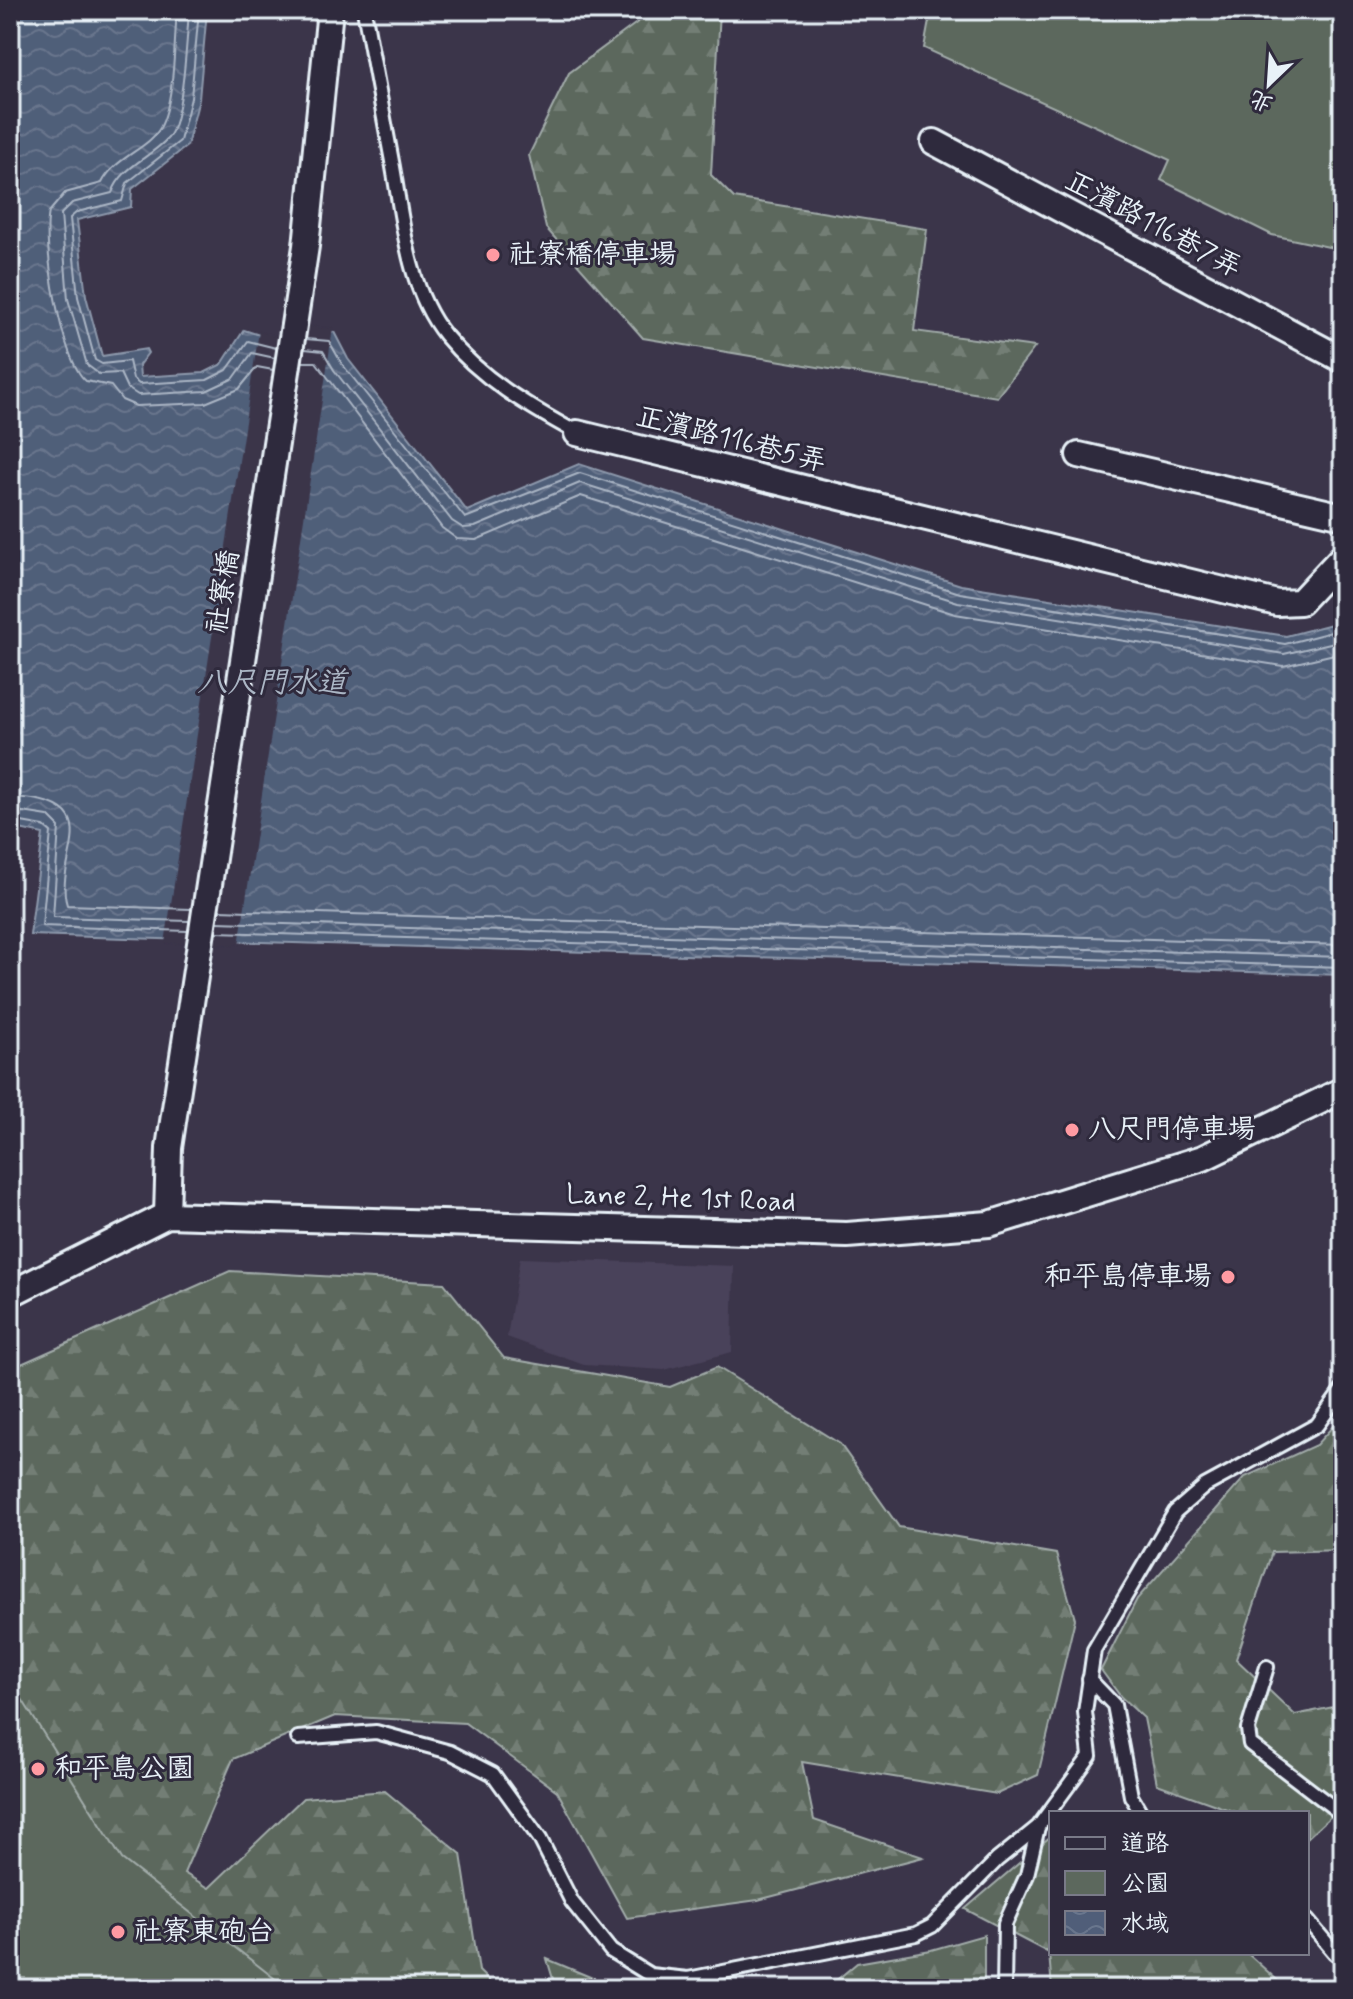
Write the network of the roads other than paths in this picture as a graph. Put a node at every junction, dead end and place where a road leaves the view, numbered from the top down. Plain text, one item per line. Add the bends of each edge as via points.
1 (330, 10) edge
2 (364, 10) edge
3 (934, 142) dead end
4 (1343, 360) edge
5 (577, 433) joint
6 (1079, 455) dead end
7 (1343, 516) edge
8 (1343, 556) edge
9 (1343, 1090) edge
10 (167, 1215) junction
11 (10, 1294) edge
12 (1343, 1389) edge
13 (1267, 1667) dead end
14 (1089, 1679) junction
15 (298, 1738) dead end
16 (1050, 1811) edge
17 (1140, 1811) edge
18 (1049, 1812) edge
19 (1343, 1815) edge
20 (1038, 1827) junction
21 (1309, 1922) edge
22 (1335, 1953) dead end
23 (1004, 1989) edge

1 - 10 street, 社寮橋 via 306,246 169,1148
2 - 5 lane, 正濱路116巷5弄 via 422,298 443,333 471,364 499,388
3 - 4 street, 正濱路116巷7弄
5 - 8 street, 正濱路116巷5弄 via 1277,603 1300,602
6 - 7 street
9 - 10 street, Lane 2, He 1st Road via 1203,1158 989,1224 847,1235
10 - 11 street, Lane 2, He 1st Road
12 - 14 lane via 1317,1425 1205,1486 1175,1512 1094,1650
13 - 19 lane via 1248,1729 1250,1744
14 - 16 lane via 1085,1712 1090,1756
14 - 17 lane via 1114,1705 1131,1796
15 - 20 lane via 376,1732 450,1752 493,1774 540,1839 572,1902 611,1951 650,1975 688,1979 916,1934 932,1926
18 - 20 lane
20 - 23 lane via 1027,1875 1005,1924
21 - 22 lane

